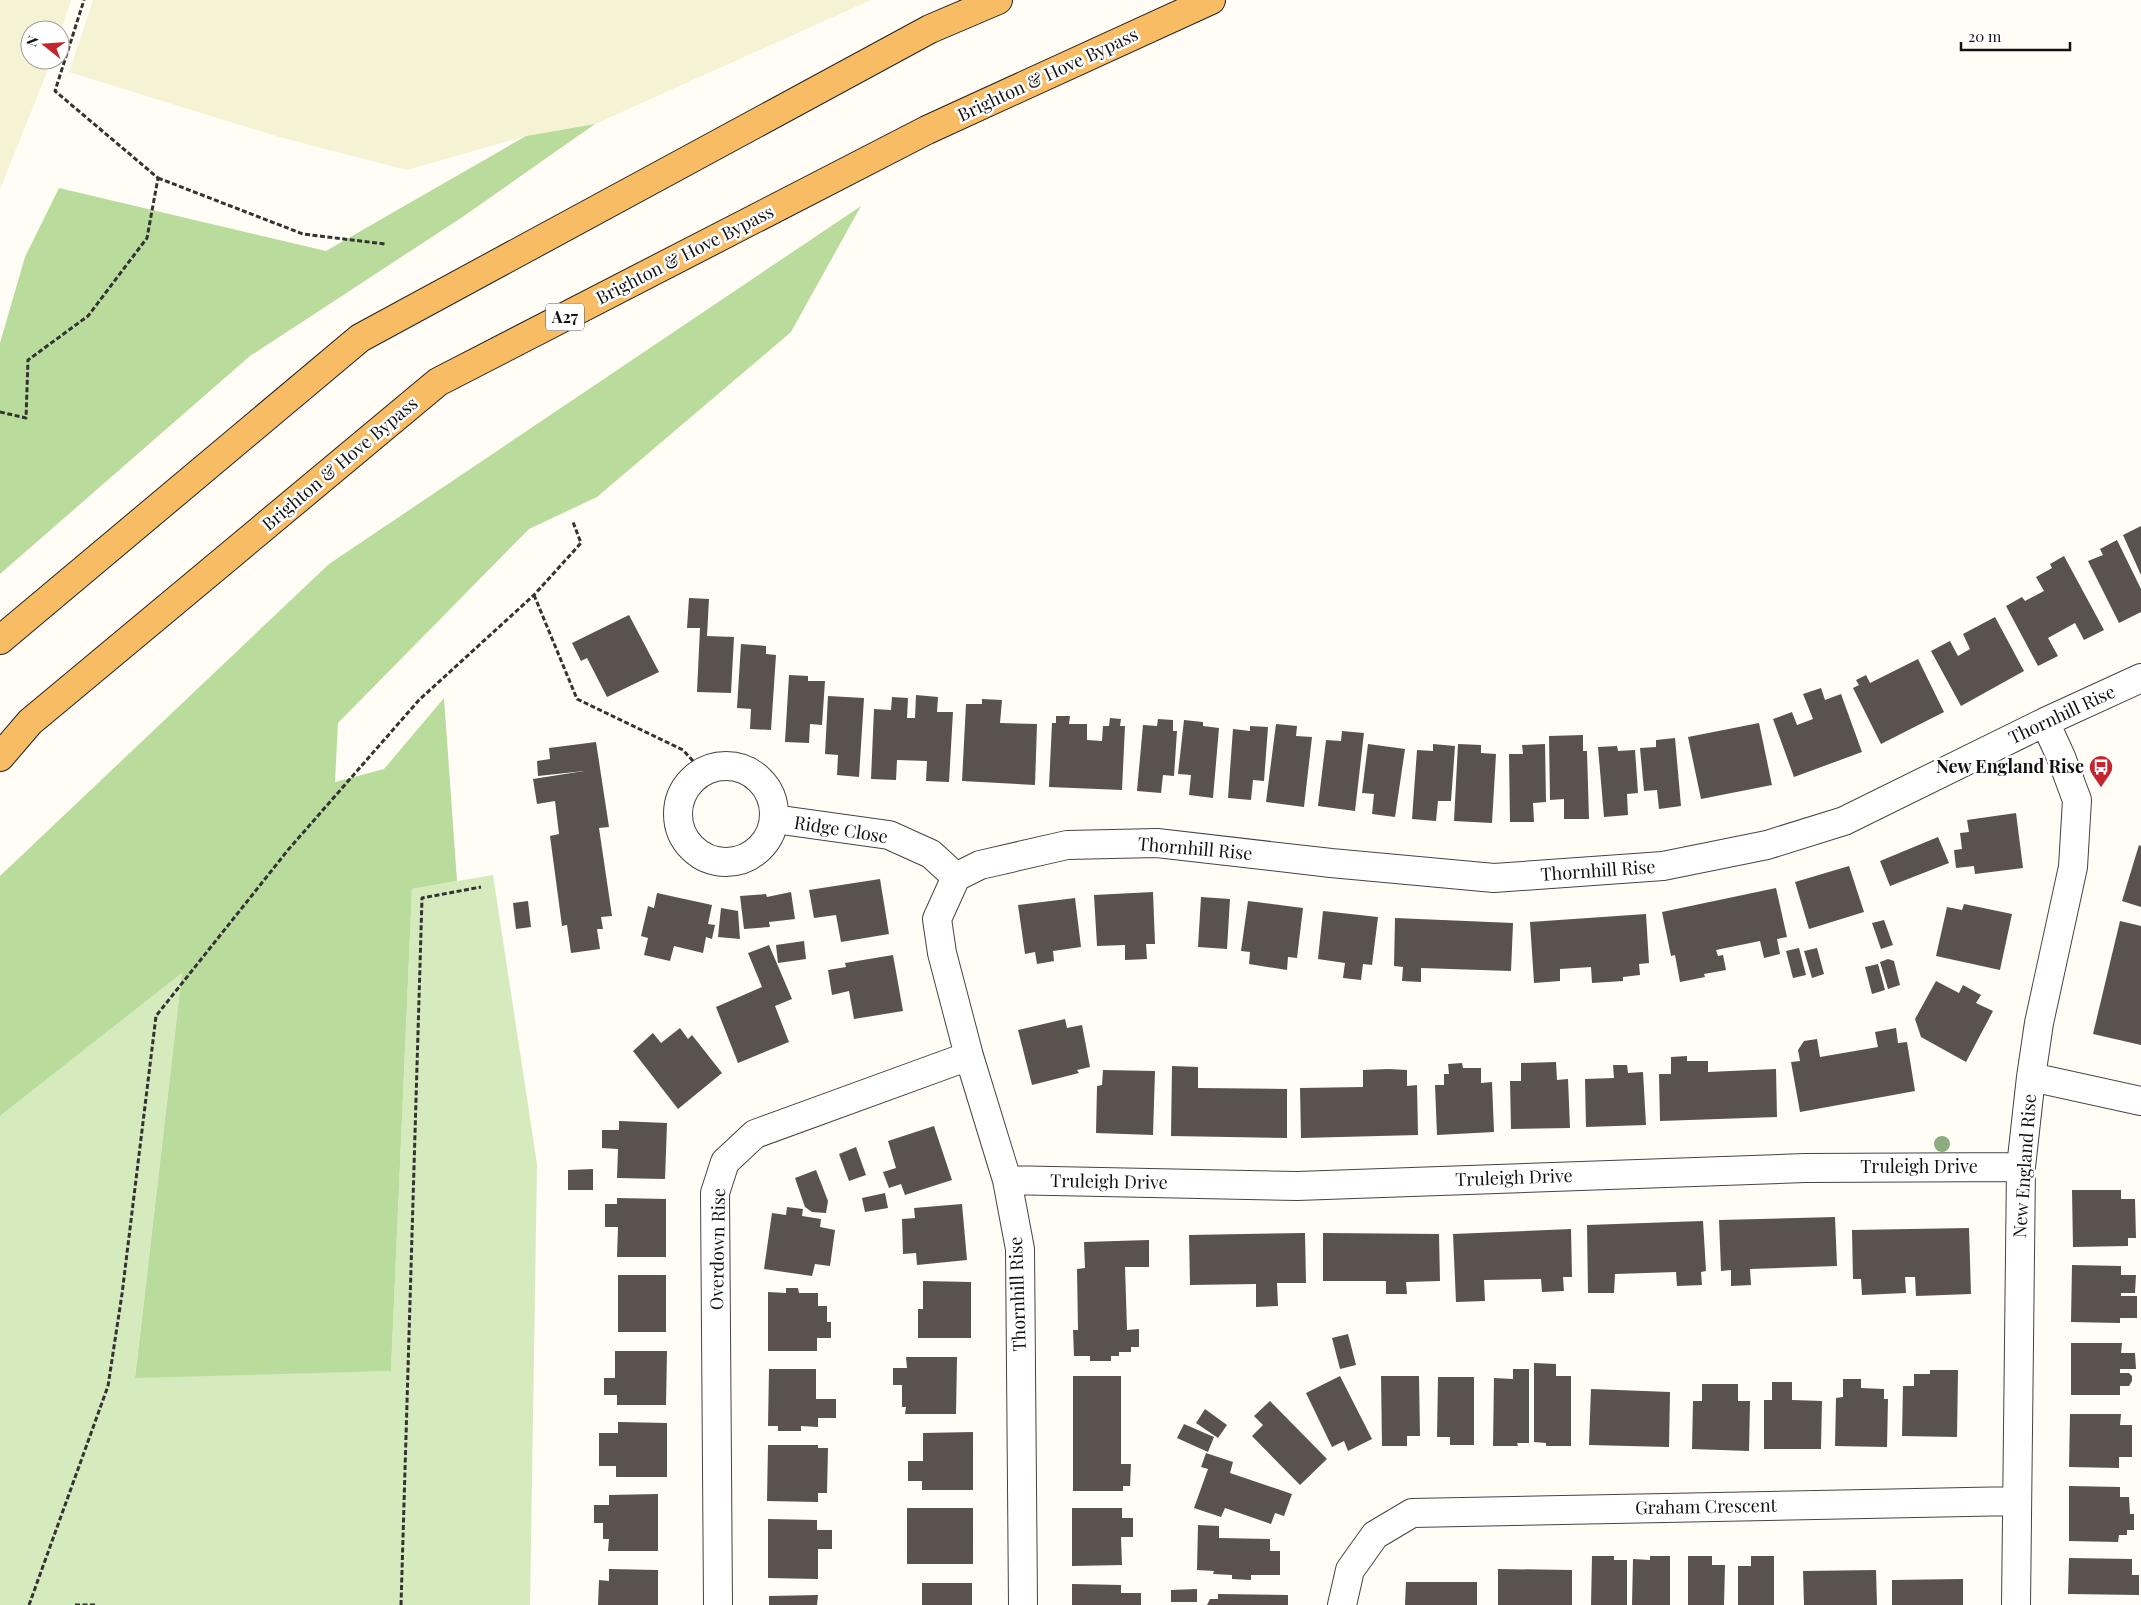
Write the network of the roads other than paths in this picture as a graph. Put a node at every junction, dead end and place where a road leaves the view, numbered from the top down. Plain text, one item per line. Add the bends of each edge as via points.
1 (998, 0) edge
2 (1211, 0) edge
3 (0, 640) edge
4 (2141, 678) edge
5 (2044, 722) junction
6 (0, 757) edge
7 (774, 819) junction
8 (956, 877) junction
9 (968, 1056) junction
10 (2031, 1077) junction
11 (2141, 1101) edge
12 (2022, 1167) junction
13 (1007, 1180) junction
14 (2017, 1501) junction
15 (718, 1605) edge
16 (1023, 1605) edge
17 (1342, 1605) edge
18 (2016, 1605) edge

1 - 3 highway via 930,29 360,338
2 - 6 highway, Brighton & Hove Bypass / A27 via 928,130 438,382 30,722
4 - 5 street, Thornhill Rise
5 - 8 street, Thornhill Rise via 1844,821 1767,845 1663,866 1494,878 1157,843 1067,845 995,860
5 - 10 street, New England Rise via 2077,800 2073,867 2039,1023
7 - 7 street, Ridge Close via 768,790 746,770 731,766 716,766 689,782 677,812 679,828 687,843 699,855 714,861 746,858 760,848
7 - 8 street, Ridge Close via 888,835 931,854
8 - 9 street, Thornhill Rise via 937,920
9 - 13 street, Thornhill Rise
9 - 15 street, Overdown Rise via 755,1134 725,1162 715,1193
10 - 11 street
10 - 12 street, New England Rise
12 - 13 street, Truleigh Drive via 1795,1168 1297,1186
12 - 14 street, New England Rise
13 - 16 street, Thornhill Rise via 1020,1249
14 - 17 street, Graham Crescent via 1412,1514 1375,1535 1350,1570
14 - 18 street

